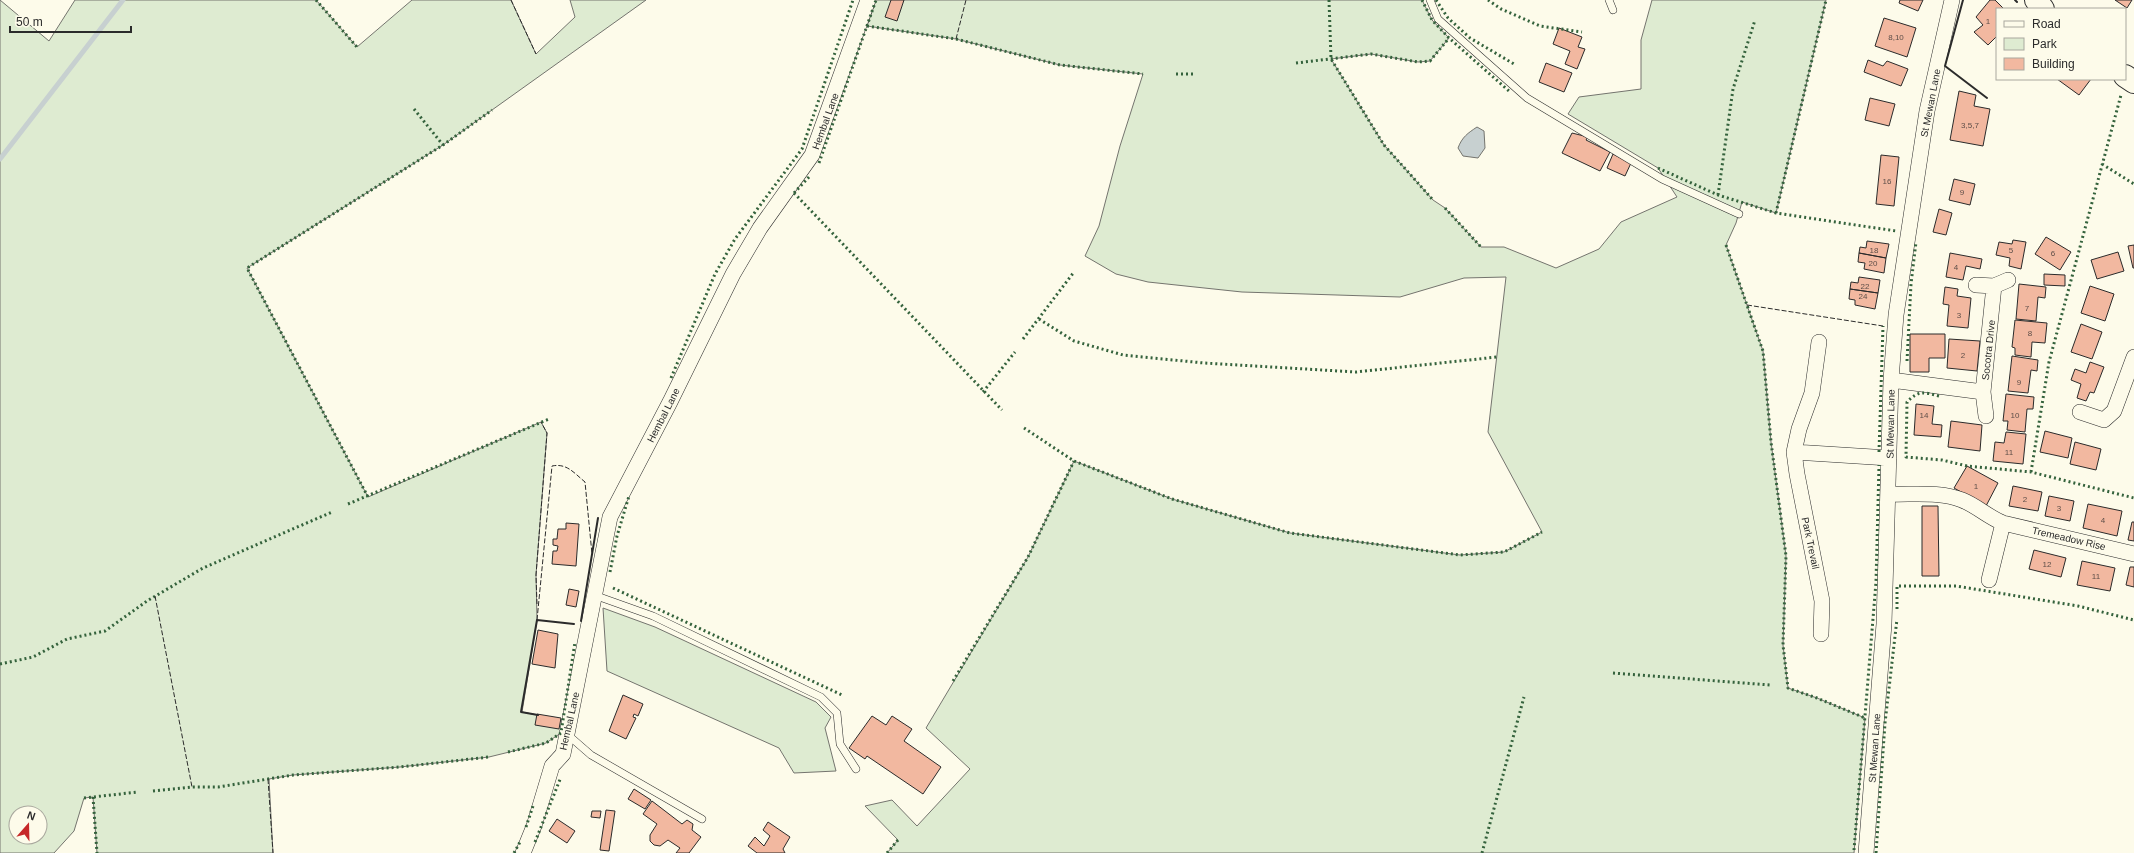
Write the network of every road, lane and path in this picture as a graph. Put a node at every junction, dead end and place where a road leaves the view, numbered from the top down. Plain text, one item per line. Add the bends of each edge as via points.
1 (868, 0) edge
2 (1430, 0) edge
3 (1609, 0) edge
4 (1952, 0) edge
5 (2036, 0) edge
6 (2042, 8) edge
7 (1613, 10) dead end
8 (1739, 214) dead end
9 (2008, 280) dead end
10 (1976, 285) dead end
11 (1994, 286) junction
12 (1819, 342) dead end
13 (2134, 357) edge
14 (1891, 380) junction
15 (1983, 392) junction
16 (2080, 412) dead end
17 (1986, 416) dead end
18 (1794, 452) junction
19 (1889, 458) junction
20 (1888, 494) junction
21 (2003, 523) junction
22 (2134, 554) edge
23 (1990, 580) dead end
24 (594, 595) junction
25 (1821, 634) dead end
26 (568, 735) junction
27 (856, 770) dead end
28 (702, 819) dead end
29 (523, 853) edge
30 (1866, 853) edge

1 - 24 street, Hembal Lane via 812,155 760,228 733,274 610,517
2 - 8 lane via 1438,19 1527,98 1662,179
3 - 7 lane
4 - 14 street, St Mewan Lane via 1927,111 1896,314
5 - 6 main road
9 - 11 street
10 - 11 street
11 - 15 street, Socotra Drive
12 - 18 street, Park Trevail via 1812,393
13 - 16 street via 2114,411 2104,420
14 - 15 street, Socotra Drive
14 - 19 street, St Mewan Lane
15 - 17 street
18 - 19 street
18 - 25 street, Park Trevail via 1822,601
19 - 20 street, St Mewan Lane
20 - 21 street, Tremeadow Rise via 1942,495 1960,499
20 - 30 street, St Mewan Lane via 1884,624
21 - 22 street, Tremeadow Rise
21 - 23 street
24 - 26 street, Hembal Lane
24 - 27 lane via 653,616 821,697 837,712 840,744
26 - 28 lane via 591,755
26 - 29 street, Hembal Lane via 563,754 552,766

